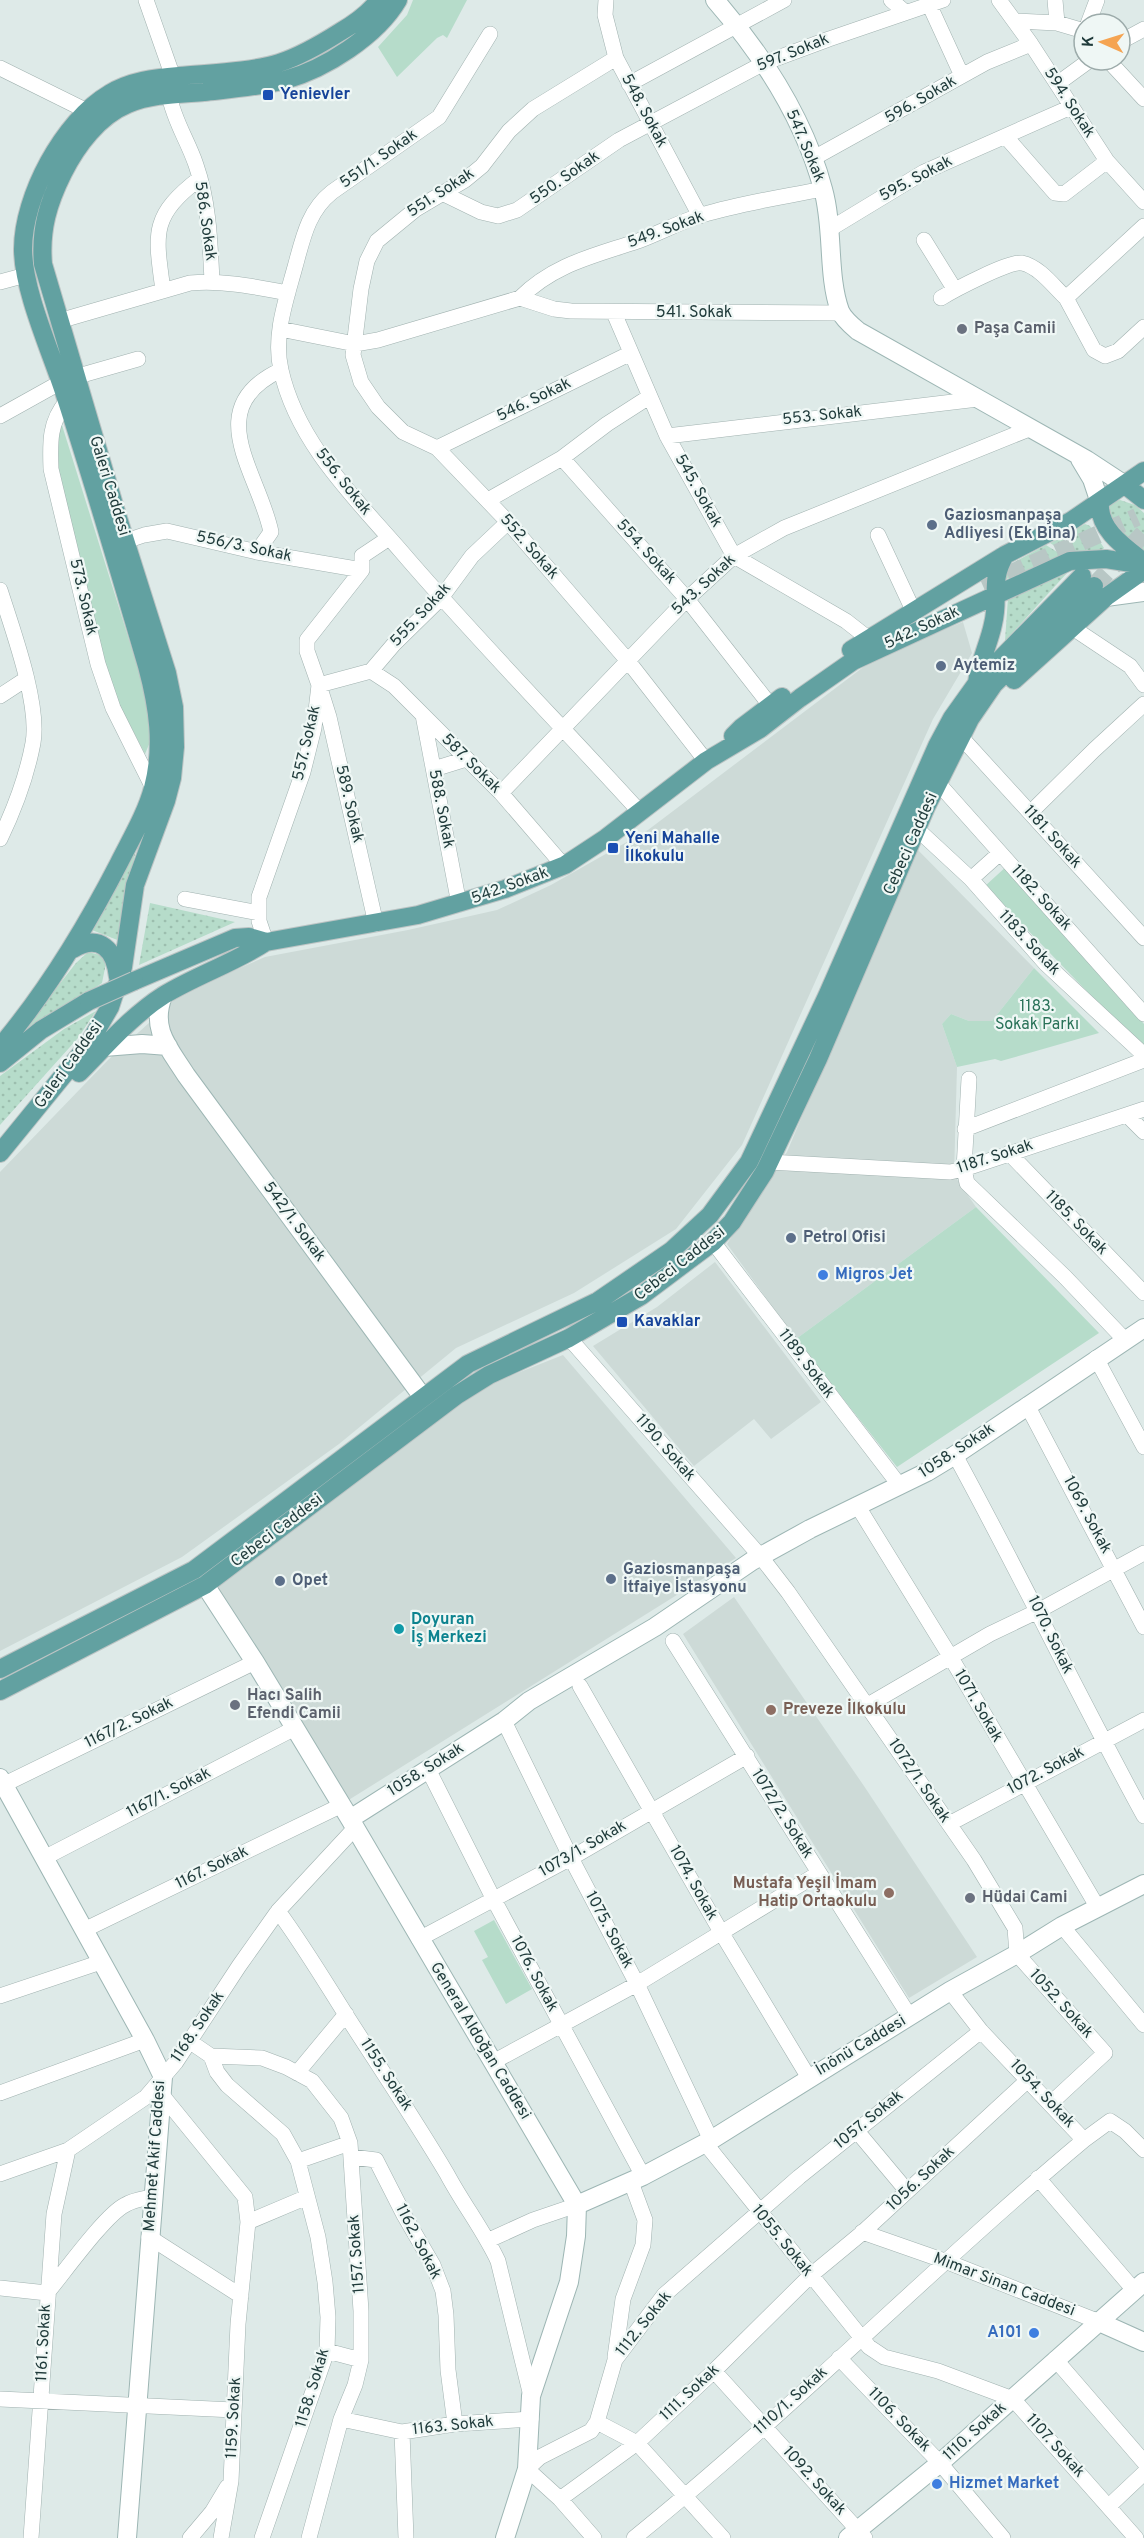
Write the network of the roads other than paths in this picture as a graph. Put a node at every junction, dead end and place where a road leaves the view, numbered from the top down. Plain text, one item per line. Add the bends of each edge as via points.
1 (146, 0) edge
2 (379, 0) edge
3 (398, 0) edge
4 (606, 0) edge
5 (715, 0) edge
6 (784, 0) edge
7 (891, 0) edge
8 (999, 0) edge
9 (1054, 0) edge
10 (936, 2) edge
11 (905, 12) junction
12 (1016, 21) junction
13 (1057, 23) junction
14 (737, 26) junction
15 (1072, 27) edge
16 (490, 34) dead end
17 (1032, 44) junction
18 (615, 58) junction
19 (764, 63) junction
20 (0, 68) edge
21 (1074, 72) edge
22 (1119, 72) edge
23 (962, 76) junction
24 (172, 77) junction
25 (629, 84) junction
26 (1058, 84) junction
27 (169, 95) junction
28 (1144, 99) edge
29 (1071, 107) junction
30 (87, 111) junction
31 (651, 124) junction
32 (1006, 136) junction
33 (812, 159) junction
34 (1107, 161) junction
35 (200, 178) junction
36 (823, 189) junction
37 (442, 193) junction
38 (1144, 202) edge
39 (700, 216) junction
40 (1144, 226) edge
41 (830, 228) junction
42 (924, 240) dead end
43 (26, 275) junction
44 (212, 281) junction
45 (0, 282) edge
46 (163, 290) junction
47 (955, 290) junction
48 (288, 293) junction
49 (520, 297) junction
50 (941, 298) dead end
51 (1066, 298) junction
52 (614, 313) junction
53 (841, 313) junction
54 (59, 321) junction
55 (1144, 327) edge
56 (280, 329) junction
57 (355, 344) junction
58 (631, 353) junction
59 (138, 359) dead end
60 (281, 370) junction
61 (68, 380) junction
62 (649, 397) junction
63 (978, 399) junction
64 (67, 401) junction
65 (0, 416) edge
66 (1029, 429) junction
67 (667, 436) junction
68 (437, 448) junction
69 (562, 458) junction
70 (1087, 464) junction
71 (1142, 472) edge
72 (1125, 485) junction
73 (488, 500) junction
74 (1144, 500) edge
75 (1100, 503) junction
76 (1071, 521) junction
77 (508, 522) junction
78 (878, 535) dead end
79 (389, 538) junction
80 (126, 541) junction
81 (257, 552) junction
82 (1005, 555) junction
83 (734, 556) junction
84 (1144, 564) edge
85 (362, 570) junction
86 (1144, 570) edge
87 (1094, 586) junction
88 (0, 590) edge
89 (989, 590) junction
90 (1144, 592) edge
91 (441, 598) junction
92 (687, 599) junction
93 (913, 610) junction
94 (962, 610) junction
95 (1073, 628) junction
96 (989, 637) junction
97 (869, 639) junction
98 (628, 660) junction
99 (371, 671) junction
100 (26, 679) junction
101 (977, 683) junction
102 (320, 685) junction
103 (1144, 685) edge
104 (0, 696) edge
105 (1144, 704) edge
106 (770, 705) junction
107 (423, 714) junction
108 (970, 719) junction
109 (564, 728) junction
110 (960, 736) junction
111 (713, 757) junction
112 (466, 759) junction
113 (434, 769) junction
114 (938, 783) junction
115 (153, 788) junction
116 (501, 793) junction
117 (639, 812) junction
118 (1030, 813) junction
119 (916, 829) junction
120 (0, 839) edge
121 (1000, 853) junction
122 (563, 866) junction
123 (971, 879) junction
124 (185, 899) dead end
125 (459, 904) junction
126 (259, 913) junction
127 (376, 924) junction
128 (1144, 938) edge
129 (266, 942) junction
130 (72, 949) junction
131 (126, 983) junction
132 (163, 996) junction
133 (1144, 1014) edge
134 (168, 1046) junction
135 (0, 1047) edge
136 (104, 1047) junction
137 (1144, 1058) edge
138 (0, 1063) edge
139 (969, 1079) dead end
140 (45, 1100) junction
141 (1144, 1109) edge
142 (1127, 1115) junction
143 (965, 1129) junction
144 (1144, 1132) edge
145 (0, 1153) edge
146 (1009, 1153) junction
147 (749, 1162) junction
148 (767, 1166) junction
149 (964, 1169) junction
150 (713, 1242) junction
151 (1144, 1293) edge
152 (1144, 1328) edge
153 (569, 1338) junction
154 (1125, 1340) junction
155 (1096, 1358) junction
156 (422, 1396) junction
157 (1027, 1404) junction
158 (435, 1412) junction
159 (1144, 1447) edge
160 (955, 1455) junction
161 (900, 1486) junction
162 (857, 1505) junction
163 (1144, 1553) edge
164 (761, 1557) junction
165 (1115, 1568) junction
166 (200, 1577) junction
167 (1038, 1611) junction
168 (1144, 1627) edge
169 (667, 1632) junction
170 (950, 1656) junction
171 (255, 1662) junction
172 (0, 1670) edge
173 (577, 1682) junction
174 (0, 1691) edge
175 (868, 1705) junction
176 (1144, 1720) edge
177 (504, 1721) junction
178 (295, 1728) junction
179 (1103, 1740) junction
180 (747, 1756) junction
181 (428, 1769) junction
182 (2, 1781) edge
183 (1023, 1783) junction
184 (652, 1809) junction
185 (1144, 1816) edge
186 (348, 1817) junction
187 (949, 1824) junction
188 (44, 1858) junction
189 (571, 1858) junction
190 (819, 1873) junction
191 (1144, 1884) edge
192 (494, 1900) junction
193 (1098, 1908) junction
194 (278, 1911) junction
195 (1062, 1926) junction
196 (84, 1930) junction
197 (721, 1932) junction
198 (419, 1939) junction
199 (1017, 1954) junction
200 (101, 1962) junction
201 (637, 1984) junction
202 (950, 1991) junction
203 (0, 1996) edge
204 (346, 2014) junction
205 (910, 2017) junction
206 (561, 2025) junction
207 (1144, 2025) edge
208 (981, 2031) junction
209 (145, 2040) junction
210 (189, 2041) junction
211 (211, 2056) junction
212 (493, 2062) junction
213 (297, 2073) junction
214 (163, 2077) junction
215 (809, 2078) junction
216 (1029, 2079) junction
217 (0, 2093) edge
218 (162, 2096) junction
219 (1051, 2103) junction
220 (856, 2130) junction
221 (1084, 2140) junction
222 (708, 2142) junction
223 (68, 2150) junction
224 (351, 2150) junction
225 (1144, 2150) edge
226 (298, 2161) junction
227 (0, 2174) edge
228 (1038, 2178) junction
229 (637, 2179) junction
230 (907, 2191) junction
231 (152, 2197) junction
232 (307, 2197) junction
233 (577, 2205) junction
234 (759, 2212) junction
235 (248, 2222) junction
236 (862, 2232) junction
237 (149, 2237) junction
238 (489, 2241) junction
239 (945, 2261) junction
240 (810, 2276) junction
241 (1139, 2286) edge
242 (0, 2288) edge
243 (47, 2293) junction
244 (241, 2296) junction
245 (1097, 2321) junction
246 (861, 2337) junction
247 (1144, 2342) edge
248 (327, 2351) junction
249 (839, 2358) junction
250 (1055, 2359) junction
251 (361, 2360) junction
252 (615, 2360) junction
253 (714, 2371) junction
254 (531, 2396) junction
255 (1013, 2398) junction
256 (0, 2399) edge
257 (41, 2402) junction
258 (137, 2407) junction
259 (234, 2410) junction
260 (341, 2419) junction
261 (531, 2419) junction
262 (597, 2422) junction
263 (455, 2424) junction
264 (764, 2424) junction
265 (402, 2432) junction
266 (637, 2443) junction
267 (1144, 2462) edge
268 (940, 2463) junction
269 (526, 2469) junction
270 (1144, 2473) edge
271 (231, 2481) junction
272 (686, 2496) junction
273 (560, 2499) junction
274 (1109, 2506) junction
275 (857, 2535) edge
276 (31, 2538) edge
277 (127, 2538) edge
278 (190, 2538) edge
279 (221, 2538) edge
280 (262, 2538) edge
281 (309, 2538) edge
282 (406, 2538) edge
283 (505, 2538) edge
284 (594, 2538) edge
285 (634, 2538) edge
286 (723, 2538) edge
287 (1003, 2538) edge
288 (1136, 2538) edge

1 - 24 street
2 - 24 main road, Galeri Caddesi via 348,28 277,64
3 - 27 main road, Galeri Caddesi via 384,21 364,38 293,77 253,86
4 - 18 street, 548. Sokak via 605,15
5 - 14 street, 547. Sokak
6 - 14 street
7 - 11 street
8 - 12 street, 594. Sokak
9 - 13 street
10 - 11 street, 597. Sokak
10 - 23 street
11 - 19 street, 597. Sokak
12 - 13 street
12 - 17 street, 594. Sokak
13 - 15 street
14 - 19 street, 547. Sokak
14 - 25 street
16 - 48 street, 551/1. Sokak via 438,117 321,201 308,222
17 - 23 street, 596. Sokak
17 - 26 street, 594. Sokak
18 - 25 street, 548. Sokak
18 - 37 street, 551. Sokak via 533,109 509,131 482,166
19 - 31 street, 597. Sokak
19 - 33 street, 547. Sokak
20 - 30 street
21 - 26 street
22 - 28 street
23 - 33 street, 596. Sokak
24 - 30 main road, Galeri Caddesi via 124,86
25 - 31 street, 548. Sokak
26 - 29 street, 594. Sokak
27 - 35 street, 586. Sokak
27 - 54 main road, Galeri Caddesi via 137,101 108,116 80,145 53,193 41,248
29 - 32 street, 595. Sokak
29 - 34 street, 594. Sokak
30 - 43 main road, Galeri Caddesi via 56,151 30,204 24,231
31 - 37 street, 550. Sokak via 619,140 517,210 498,216
31 - 39 street, 548. Sokak
32 - 34 street via 1055,193 1064,194
32 - 41 street, 595. Sokak via 924,172
33 - 36 street, 547. Sokak
34 - 38 street, 594. Sokak
35 - 44 street, 586. Sokak
35 - 46 street via 178,194 163,213 158,231
36 - 39 street, 549. Sokak
36 - 41 street, 547. Sokak
37 - 57 street, 551. Sokak via 377,241 367,261 361,289
39 - 49 street, 549. Sokak via 560,267
40 - 51 street
41 - 53 street, 547. Sokak
42 - 47 street
43 - 45 street
43 - 61 main road, Galeri Caddesi
44 - 46 street
44 - 48 street
46 - 54 street
47 - 50 street
47 - 51 street via 1022,263 1039,272
48 - 56 street, 556. Sokak
49 - 52 street, 541. Sokak via 554,309
49 - 57 street
51 - 55 street via 1094,350 1105,356 1118,351
52 - 53 street, 541. Sokak
52 - 58 street, 545. Sokak
53 - 63 street via 858,332
54 - 61 main road, Galeri Caddesi
56 - 57 street
56 - 60 street, 556. Sokak
57 - 68 street, 552. Sokak via 356,368 367,394 403,432
58 - 62 street, 545. Sokak
58 - 68 street, 546. Sokak
59 - 61 street
60 - 79 street, 556. Sokak via 294,407 320,456
60 - 81 street via 267,376 247,394 239,417 243,453 271,532
61 - 64 main road, Galeri Caddesi
61 - 65 street
61 - 80 main road, Galeri Caddesi
62 - 67 street, 545. Sokak
62 - 69 street
63 - 66 street
63 - 67 street, 553. Sokak
64 - 115 main road, Galeri Caddesi via 157,702 159,748
64 - 115 street, 573. Sokak via 53,424 51,469 98,664 113,708
66 - 70 street
66 - 83 street, 543. Sokak via 784,528
67 - 83 street, 545. Sokak
68 - 73 street, 552. Sokak
69 - 73 street
69 - 92 street, 554. Sokak
70 - 71 street
70 - 72 street
70 - 75 street
70 - 76 street via 1081,504
71 - 72 main road, 542. Sokak
72 - 74 main road
72 - 75 main road, 542. Sokak
73 - 77 street, 552. Sokak
75 - 76 main road, 542. Sokak
75 - 84 main road via 1101,516 1109,530
76 - 82 main road, 542. Sokak
77 - 91 street, 555. Sokak via 472,556
77 - 98 street, 552. Sokak
78 - 93 street
79 - 85 street, 557. Sokak via 362,556
79 - 91 street, 556. Sokak
80 - 81 street, 556/3. Sokak via 167,531
80 - 131 main road, Galeri Caddesi via 171,688 175,747 166,801 135,885
81 - 85 street, 556/3. Sokak
82 - 89 main road
82 - 93 main road, 542. Sokak
83 - 92 street, 543. Sokak
83 - 97 street via 846,621
84 - 89 main road, 542. Sokak via 1106,559 1070,561
85 - 102 street, 557. Sokak via 307,640 307,651
86 - 87 main road
87 - 90 street
87 - 95 main road
87 - 101 main road, Cebeci Caddesi
87 - 108 main road, Cebeci Caddesi via 994,684
88 - 100 street
89 - 94 main road, 542. Sokak
89 - 96 main road via 993,624
89 - 97 main road
91 - 99 street, 555. Sokak
91 - 109 street, 556. Sokak
92 - 98 street, 543. Sokak
92 - 106 street, 554. Sokak
93 - 97 main road, 542. Sokak
94 - 96 main road via 976,614
94 - 111 main road, 542. Sokak via 853,662 760,729
95 - 103 street via 1130,666
95 - 108 main road
96 - 101 main road
97 - 106 main road, 542. Sokak
98 - 109 street, 543. Sokak
98 - 111 street, 552. Sokak
99 - 102 street
99 - 107 street, 587. Sokak via 394,686
100 - 104 street
100 - 120 street via 33,741
101 - 147 main road, Cebeci Caddesi via 951,718 937,746
102 - 126 street, 557. Sokak via 303,772 259,897
102 - 127 street, 589. Sokak
105 - 118 street
106 - 111 main road, 542. Sokak
107 - 112 street, 587. Sokak
107 - 113 street, 588. Sokak
108 - 110 main road, Cebeci Caddesi
109 - 116 street, 543. Sokak
109 - 117 street, 556. Sokak
110 - 114 main road, Cebeci Caddesi
110 - 118 street, 1181. Sokak
111 - 117 main road, 542. Sokak
112 - 113 street
112 - 116 street, 587. Sokak
113 - 125 street, 588. Sokak
114 - 119 main road, Cebeci Caddesi
114 - 121 street, 1182. Sokak
115 - 130 main road, Galeri Caddesi via 139,824
116 - 122 street, 587. Sokak
117 - 122 main road, 542. Sokak
118 - 128 street, 1181. Sokak
119 - 123 street, 1183. Sokak
119 - 148 main road, Cebeci Caddesi via 818,1059
121 - 123 street
121 - 133 street, 1182. Sokak
122 - 125 main road, 542. Sokak
123 - 137 street, 1183. Sokak via 1046,964
124 - 126 street
125 - 127 main road, 542. Sokak
126 - 129 street, 557. Sokak
127 - 129 main road, 542. Sokak
129 - 131 main road via 235,938
129 - 132 main road
130 - 131 main road via 87,942 103,945
130 - 135 main road, Galeri Caddesi via 48,987
131 - 138 main road, bridge via 41,1030
131 - 140 main road, Galeri Caddesi via 88,1045
132 - 134 street, 542/1. Sokak via 157,1021
132 - 136 main road
134 - 136 street
134 - 156 street, 542/1. Sokak
136 - 140 main road via 73,1079
137 - 143 street
139 - 143 street
140 - 145 main road, Galeri Caddesi
141 - 142 street, 1187. Sokak
142 - 144 street
142 - 146 street, 1187. Sokak
143 - 149 street
146 - 149 street, 1187. Sokak
146 - 151 street, 1185. Sokak
147 - 148 main road
147 - 156 main road, Cebeci Caddesi via 710,1215 671,1251 598,1301 468,1364
148 - 149 street, 1187. Sokak via 950,1172
148 - 150 main road, Cebeci Caddesi via 732,1222
149 - 154 street via 974,1192
150 - 153 main road, Cebeci Caddesi via 641,1296
150 - 161 street, 1189. Sokak
152 - 154 street, 1058. Sokak
153 - 158 main road, Cebeci Caddesi via 489,1375
153 - 164 street, 1190. Sokak
154 - 155 street, 1058. Sokak
155 - 157 street, 1058. Sokak
155 - 159 street
156 - 158 main road
156 - 166 main road, Cebeci Caddesi
157 - 160 street, 1058. Sokak
157 - 165 street, 1069. Sokak
158 - 166 main road, Cebeci Caddesi
160 - 161 street, 1058. Sokak
160 - 167 street, 1070. Sokak
161 - 162 street, 1058. Sokak
162 - 164 street, 1058. Sokak
162 - 170 street, 1071. Sokak
163 - 165 street
164 - 169 street, 1058. Sokak
164 - 175 street, 1072/1. Sokak
165 - 167 street
165 - 168 street, 1069. Sokak
166 - 171 street, General Aldoğan Caddesi
166 - 172 main road, Cebeci Caddesi
166 - 174 main road, Cebeci Caddesi
167 - 170 street
167 - 179 street, 1070. Sokak
169 - 173 street, 1058. Sokak
169 - 180 street, 1072/2. Sokak
170 - 175 street
170 - 183 street, 1071. Sokak
171 - 178 street, General Aldoğan Caddesi
171 - 182 street, 1167/2. Sokak
173 - 177 street, 1058. Sokak via 529,1701
173 - 184 street, 1074. Sokak
175 - 187 street, 1072/1. Sokak
176 - 179 street, 1072. Sokak
177 - 181 street, 1058. Sokak
177 - 189 street, 1075. Sokak
178 - 186 street, General Aldoğan Caddesi
178 - 188 street, 1167/1. Sokak
179 - 183 street, 1072. Sokak
179 - 185 street, 1070. Sokak
180 - 184 street, 1073/1. Sokak
180 - 190 street, 1072/2. Sokak
181 - 186 street, 1058. Sokak
181 - 192 street, 1076. Sokak
182 - 188 street, Mehmet Akif Caddesi
183 - 187 street, 1072. Sokak
183 - 193 street, 1071. Sokak
184 - 189 street, 1073/1. Sokak
184 - 197 street, 1074. Sokak
186 - 194 street, 1168. Sokak
186 - 196 street, 1167. Sokak
186 - 198 street, General Aldoğan Caddesi
187 - 199 street, 1072/1. Sokak via 1015,1928
188 - 196 street, Mehmet Akif Caddesi
189 - 192 street, 1073/1. Sokak
189 - 201 street, 1075. Sokak
190 - 197 street
190 - 205 street, 1072/2. Sokak
191 - 193 street, İnönü Caddesi
192 - 198 street, 1073/1. Sokak
192 - 206 street, 1076. Sokak
193 - 195 street, İnönü Caddesi
194 - 204 street, 1155. Sokak via 310,1954
194 - 210 street, 1168. Sokak
195 - 199 street, İnönü Caddesi
195 - 207 street
196 - 200 street, Mehmet Akif Caddesi
197 - 201 street
197 - 215 street, 1074. Sokak
198 - 212 street, General Aldoğan Caddesi
199 - 202 street, İnönü Caddesi
199 - 219 street, 1052. Sokak via 1105,2053
200 - 203 street
200 - 209 street, Mehmet Akif Caddesi
201 - 206 street
201 - 222 street, 1075. Sokak
202 - 205 street, İnönü Caddesi
202 - 208 street, 1054. Sokak
204 - 213 street
204 - 238 street, 1155. Sokak
205 - 215 street, İnönü Caddesi
206 - 212 street
206 - 229 street, 1076. Sokak
208 - 216 street, 1054. Sokak
208 - 220 street, 1057. Sokak
209 - 214 street, Mehmet Akif Caddesi
209 - 217 street
210 - 211 street
210 - 214 street, 1168. Sokak
211 - 213 street, 1157. Sokak via 262,2058
211 - 226 street, 1158. Sokak via 227,2085 283,2134
212 - 233 street, General Aldoğan Caddesi
213 - 224 street, 1157. Sokak via 312,2081 341,2118
214 - 218 street, Mehmet Akif Caddesi
214 - 223 street, 1168. Sokak via 146,2097
215 - 222 street, İnönü Caddesi
216 - 219 street, 1054. Sokak
216 - 230 street, 1056. Sokak
218 - 231 street, Mehmet Akif Caddesi
218 - 235 street, 1159. Sokak via 245,2198
219 - 221 street, 1054. Sokak
220 - 230 street
220 - 234 street, 1057. Sokak
221 - 225 street via 1110,2121
221 - 228 street, 1054. Sokak
222 - 229 street, İnönü Caddesi
222 - 234 street, 1055. Sokak
223 - 227 street, 1168. Sokak
223 - 243 street, 1161. Sokak via 54,2214
224 - 226 street
224 - 251 street, 1157. Sokak
224 - 263 street, 1162. Sokak via 376,2160 433,2265 444,2303 447,2370
226 - 232 street, 1158. Sokak
228 - 239 street, 1054. Sokak
228 - 241 street
229 - 233 street, İnönü Caddesi
229 - 252 street, 1076. Sokak via 645,2220 643,2245 622,2299
230 - 236 street, 1056. Sokak
231 - 237 street, Mehmet Akif Caddesi
231 - 243 street via 122,2206
232 - 235 street
232 - 248 street, 1158. Sokak via 325,2282
233 - 238 street
233 - 254 street via 568,2282
234 - 240 street, 1055. Sokak
234 - 252 street, 1112. Sokak via 664,2295
235 - 244 street, 1159. Sokak
236 - 239 street, Mimar Sinan Caddesi
236 - 240 street, 1056. Sokak
237 - 244 street
237 - 258 street, Mehmet Akif Caddesi
238 - 254 street, 1155. Sokak via 498,2261
239 - 245 street, Mimar Sinan Caddesi
239 - 246 street, 1110/1. Sokak
240 - 246 street, 1055. Sokak
240 - 253 street, 1111. Sokak
241 - 245 street, 1110. Sokak
242 - 243 street
243 - 257 street, 1161. Sokak
244 - 259 street, 1159. Sokak
245 - 247 street, Mimar Sinan Caddesi
245 - 250 street, 1110. Sokak
246 - 249 street, 1110/1. Sokak
246 - 255 street, 1107. Sokak via 884,2357 939,2371
248 - 251 street
248 - 280 street, 1158. Sokak
249 - 264 street, 1110/1. Sokak
249 - 268 street, 1106. Sokak
250 - 255 street, 1110. Sokak
250 - 267 street
251 - 260 street, 1157. Sokak
252 - 262 street, 1112. Sokak
253 - 264 street, 1092. Sokak
253 - 266 street, 1111. Sokak
254 - 261 street
255 - 268 street, 1110. Sokak
255 - 274 street, 1107. Sokak
256 - 257 street
257 - 258 street
257 - 276 street, 1161. Sokak
258 - 259 street
258 - 277 street, Mehmet Akif Caddesi
259 - 271 street, 1159. Sokak
260 - 265 street, 1163. Sokak
260 - 281 street, 1157. Sokak
261 - 263 street, 1163. Sokak
261 - 269 street
262 - 266 street
262 - 269 street via 591,2432 540,2457
263 - 265 street, 1163. Sokak
264 - 272 street, 1110/1. Sokak
264 - 275 street, 1092. Sokak
265 - 282 street
266 - 272 street
266 - 273 street, 1111. Sokak
268 - 275 street, 1110. Sokak
268 - 287 street, 1106. Sokak
269 - 273 street
269 - 283 street
270 - 274 street
271 - 278 street
271 - 279 street, 1159. Sokak
272 - 285 street, 1110/1. Sokak
272 - 286 street
273 - 284 street
274 - 288 street, 1107. Sokak

